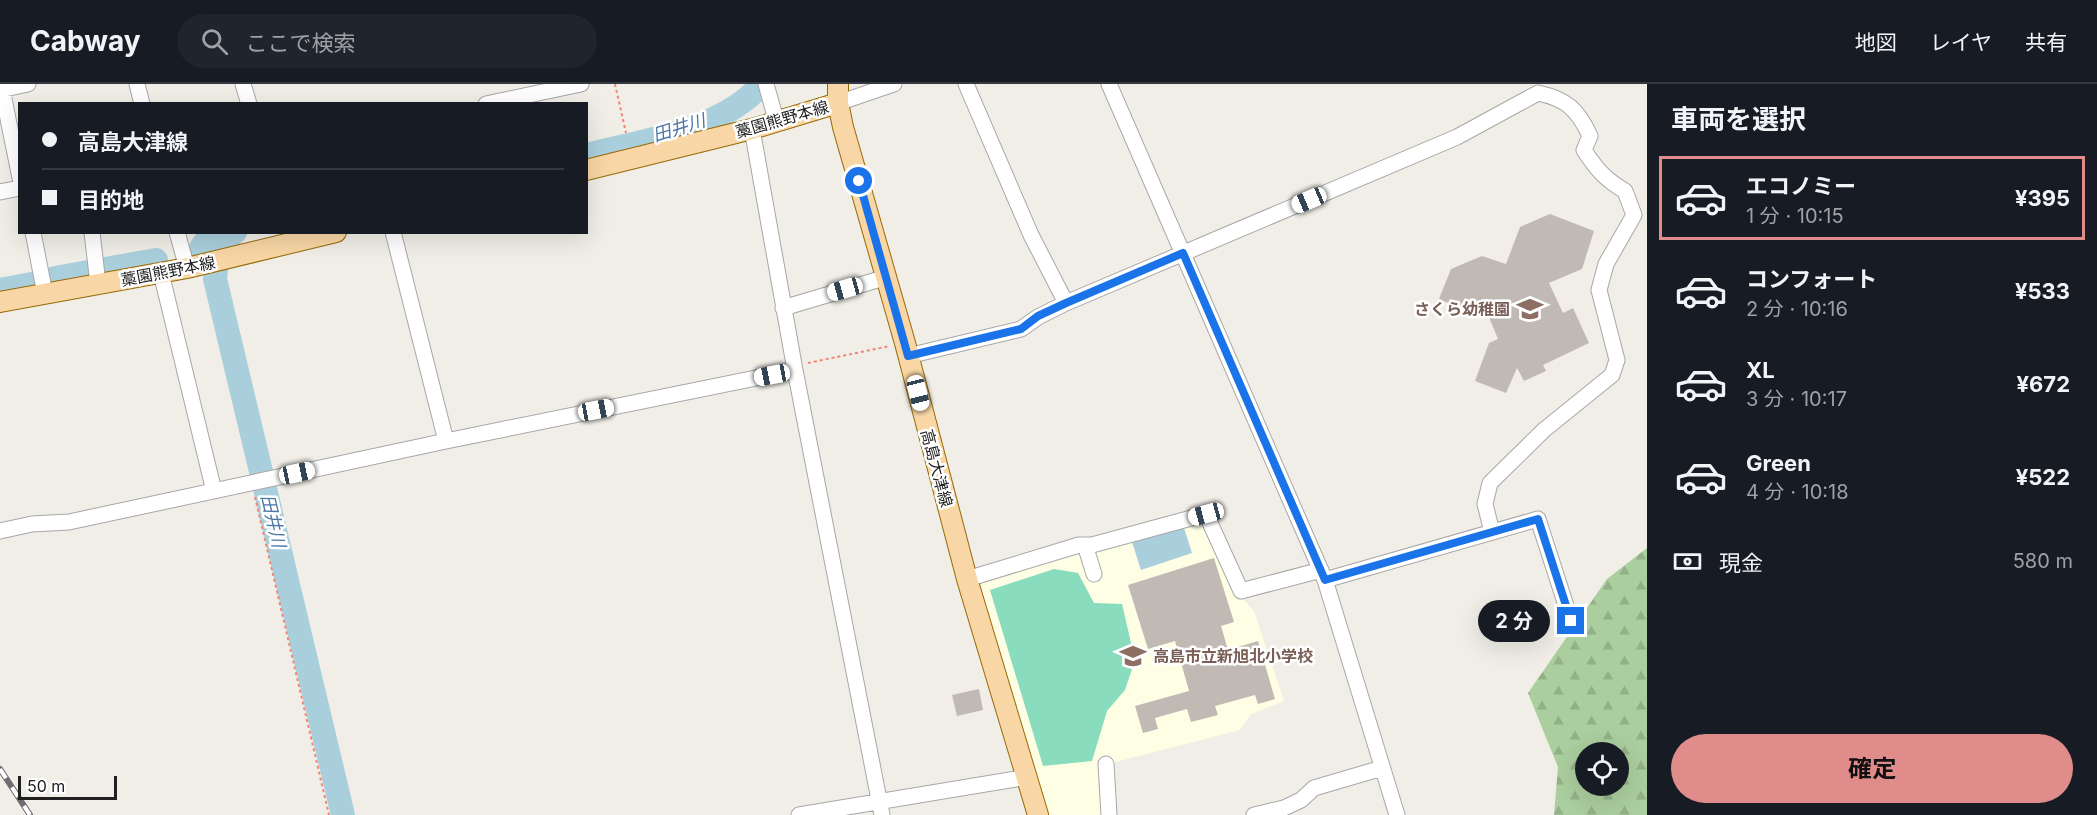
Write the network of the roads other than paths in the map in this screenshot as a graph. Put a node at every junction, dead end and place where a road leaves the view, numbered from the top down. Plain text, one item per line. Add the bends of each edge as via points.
1 (28, 84) edge
2 (137, 84) edge
3 (243, 84) edge
4 (580, 84) edge
5 (894, 84) edge
6 (966, 84) edge
7 (1109, 84) edge
8 (767, 87) edge
9 (1, 90) edge
10 (838, 94) edge
11 (142, 102) edge
12 (248, 102) edge
13 (495, 102) edge
14 (776, 120) junction
15 (15, 127) edge
16 (752, 129) junction
17 (18, 158) edge
18 (588, 170) edge
19 (18, 188) edge
20 (0, 192) edge
21 (33, 234) edge
22 (92, 234) edge
23 (178, 234) edge
24 (328, 234) edge
25 (394, 234) edge
26 (1183, 253) junction
27 (194, 267) junction
28 (161, 273) junction
29 (98, 275) junction
30 (887, 277) junction
31 (45, 294) junction
32 (0, 302) edge
33 (1066, 303) junction
34 (783, 308) junction
35 (907, 350) junction
36 (795, 370) junction
37 (446, 441) junction
38 (214, 491) junction
39 (0, 531) edge
40 (1492, 532) junction
41 (1085, 545) junction
42 (1094, 574) dead end
43 (1323, 575) junction
44 (967, 579) junction
45 (1571, 621) dead end
46 (1106, 764) dead end
47 (1382, 768) junction
48 (1028, 777) junction
49 (880, 809) edge
50 (799, 815) edge
51 (1038, 815) edge
52 (1109, 815) edge
53 (1254, 815) edge
54 (1397, 815) edge

1 - 9 street
2 - 11 street
3 - 12 street
4 - 13 street
5 - 10 street
6 - 33 street via 1030,235
7 - 26 street
8 - 14 street
9 - 15 street
10 - 14 main road, 藁園熊野本線
10 - 30 main road, 高島大津線
14 - 16 main road, 藁園熊野本線
15 - 17 street
16 - 18 main road, 藁園熊野本線
16 - 34 street
19 - 20 street
21 - 31 street
22 - 29 street
23 - 27 street
24 - 27 main road, 藁園熊野本線
25 - 37 street
26 - 33 street
26 - 40 street via 1457,137 1538,93 1559,97 1581,117 1590,136 1584,150 1596,170 1625,191 1634,215 1606,264 1599,290 1617,360 1612,375 1537,437 1490,483 1485,504
26 - 43 street
27 - 28 main road, 藁園熊野本線
28 - 29 main road, 藁園熊野本線
28 - 38 street
29 - 31 main road, 藁園熊野本線
30 - 34 street
30 - 35 main road, 高島大津線
31 - 32 main road, 藁園熊野本線
33 - 35 street via 1021,329
34 - 36 street
35 - 44 main road, 高島大津線
36 - 37 street
36 - 49 street
37 - 38 street
38 - 39 street via 69,522
40 - 43 street
40 - 45 street via 1538,519
41 - 42 street
41 - 43 street via 1206,514 1241,591
41 - 44 street
43 - 47 street
44 - 48 main road, 高島大津線
46 - 52 street
47 - 53 street via 1314,788 1284,808
47 - 54 street
48 - 49 street
48 - 51 main road, 高島大津線
49 - 50 street

